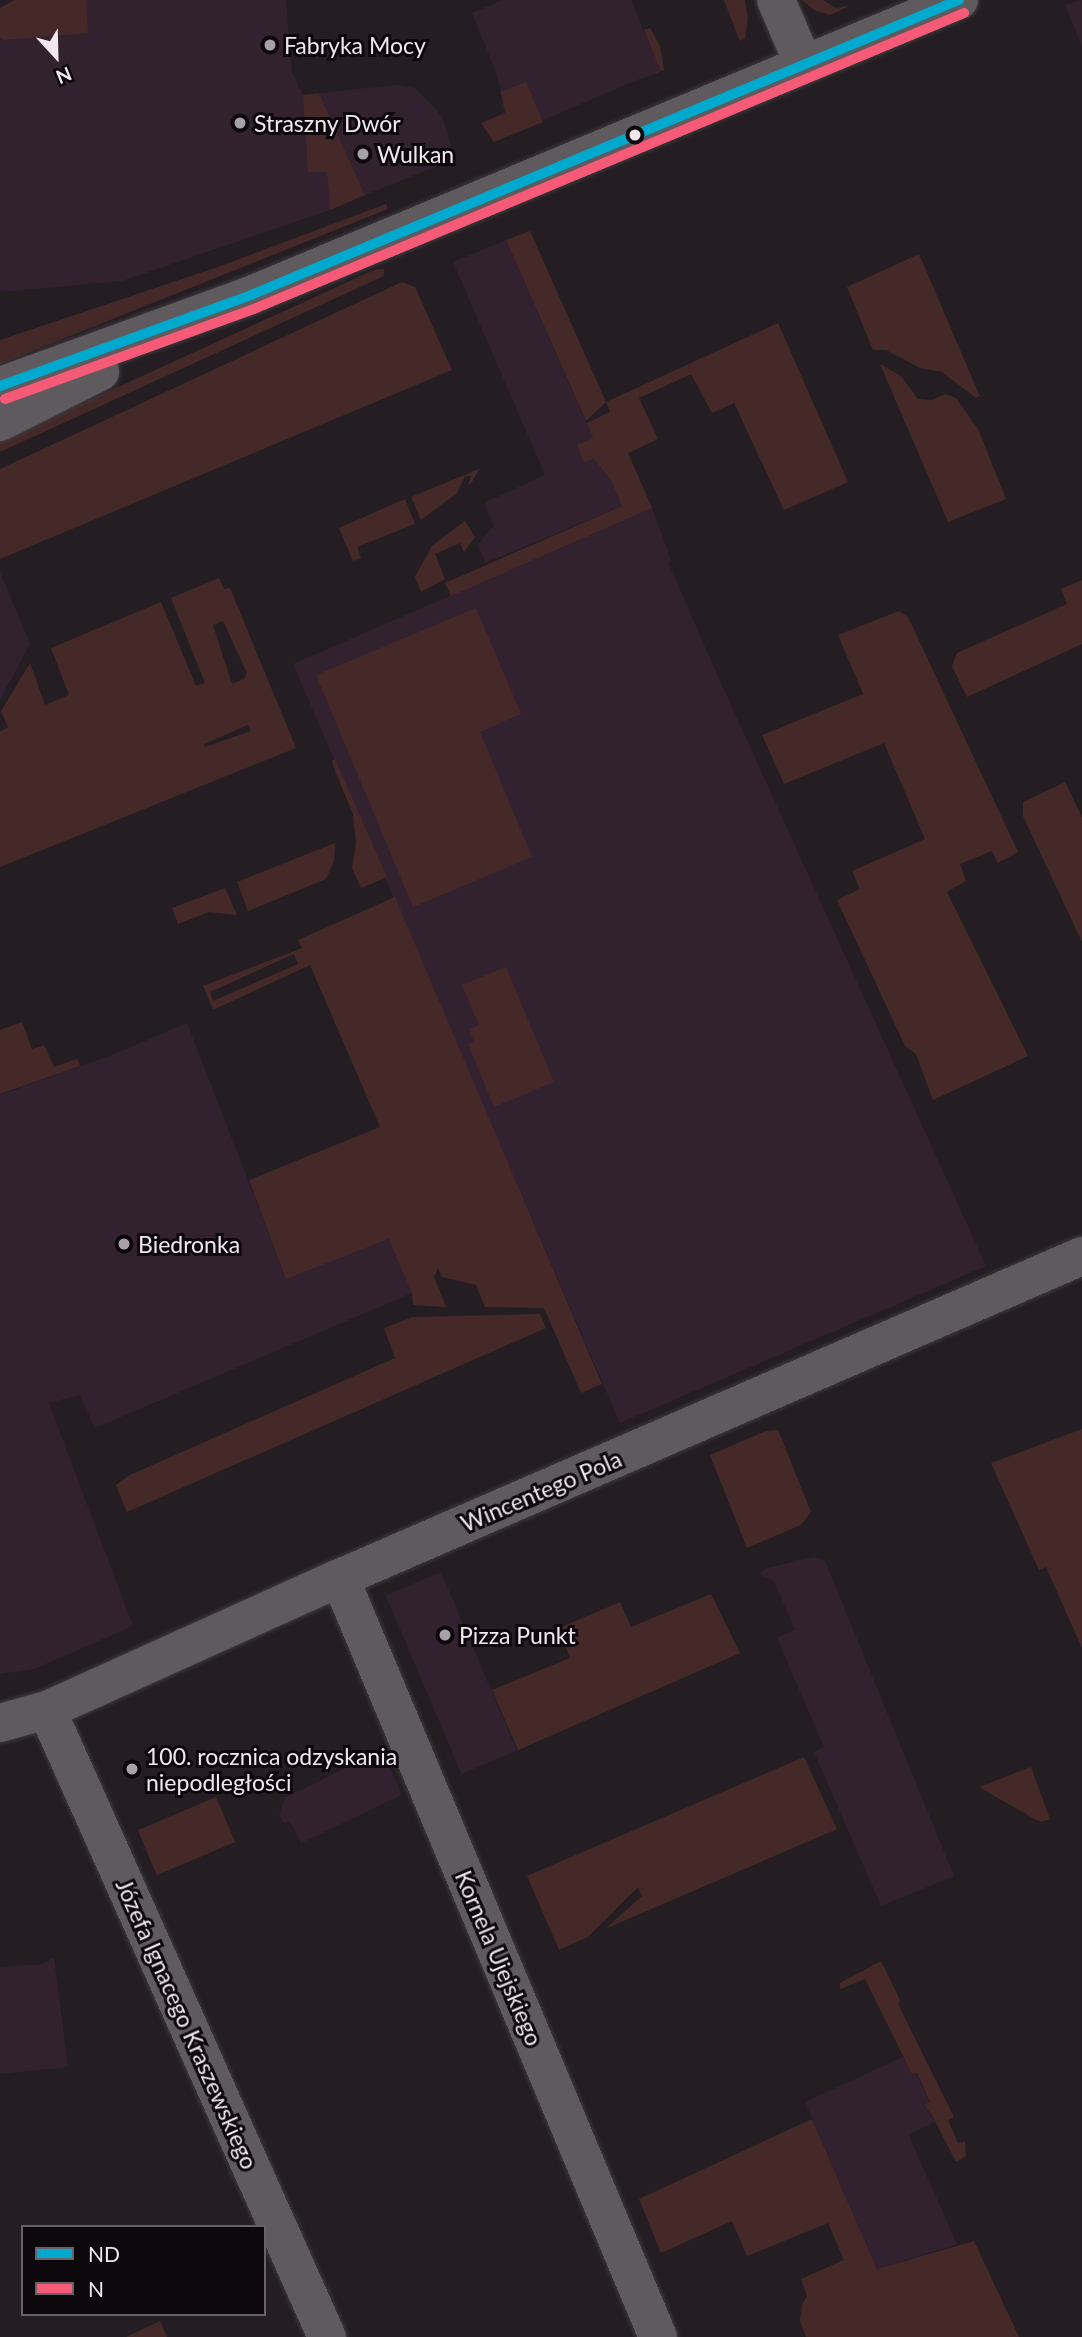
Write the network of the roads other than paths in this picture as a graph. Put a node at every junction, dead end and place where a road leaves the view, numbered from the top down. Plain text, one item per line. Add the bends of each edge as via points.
1 (776, 0) edge
2 (959, 0) edge
3 (803, 63) junction
4 (251, 295) junction
5 (0, 386) edge
6 (0, 422) edge
7 (1082, 1256) edge
8 (340, 1578) junction
9 (47, 1710) junction
10 (0, 1723) edge
11 (327, 2337) edge
12 (658, 2337) edge

1 - 3 street
2 - 3 street
3 - 4 street
4 - 5 street
4 - 6 street
7 - 8 street, Wincentego Pola
8 - 9 street, Wincentego Pola
8 - 12 street, Kornela Ujejskiego
9 - 10 street, Wincentego Pola
9 - 11 street, Józefa Ignacego Kraszewskiego

